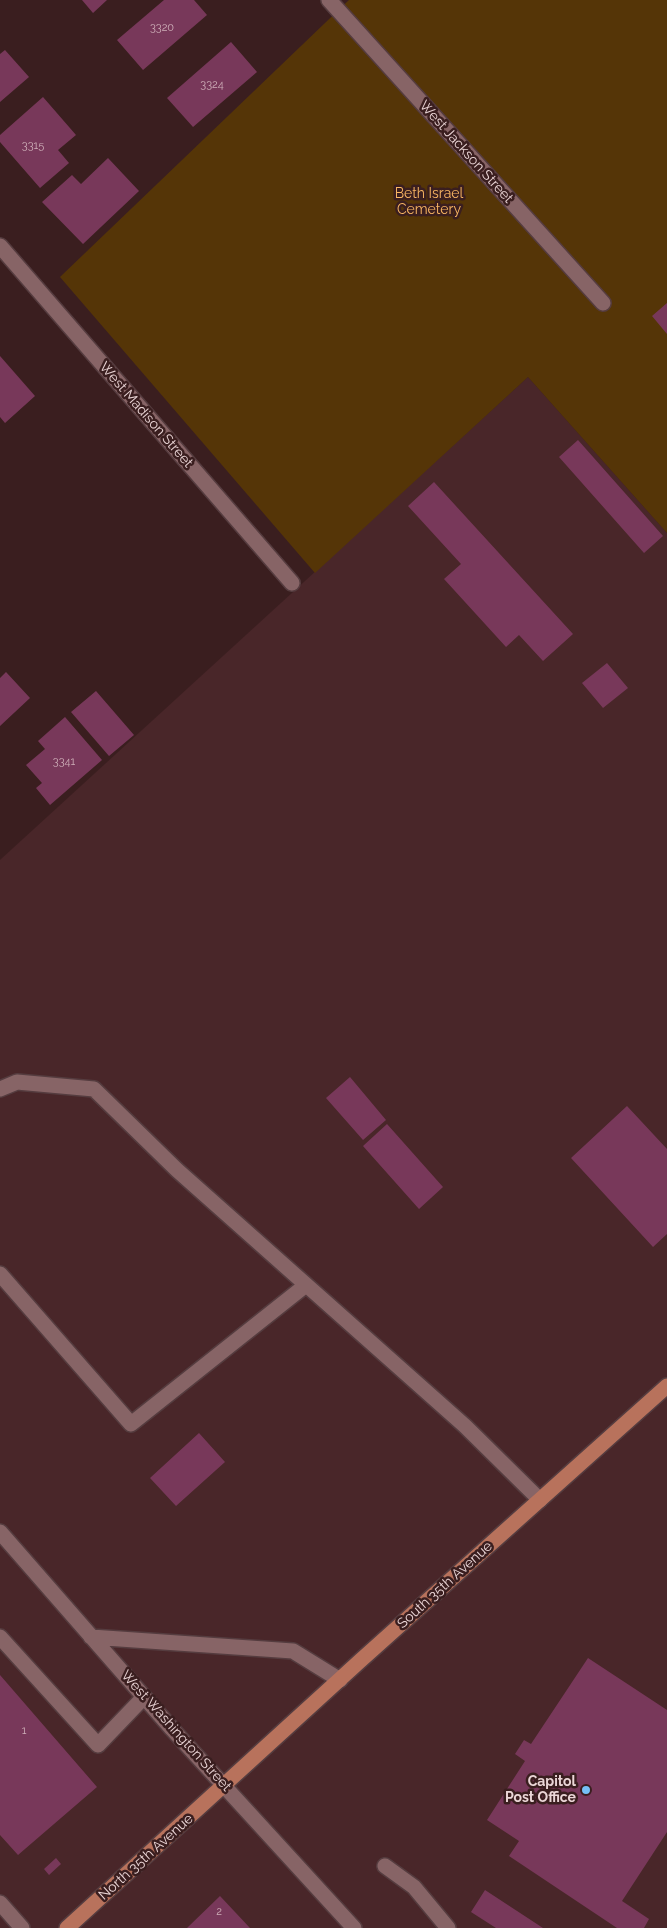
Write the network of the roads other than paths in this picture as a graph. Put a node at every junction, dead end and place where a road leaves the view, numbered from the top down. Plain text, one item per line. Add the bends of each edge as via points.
1 (329, 0) edge
2 (0, 246) edge
3 (603, 303) dead end
4 (292, 584) dead end
5 (0, 1089) edge
6 (0, 1274) edge
7 (306, 1285) junction
8 (667, 1386) edge
9 (540, 1500) junction
10 (0, 1532) edge
11 (0, 1637) edge
12 (91, 1637) junction
13 (340, 1680) junction
14 (144, 1697) junction
15 (224, 1786) junction
16 (384, 1866) dead end
17 (0, 1903) edge
18 (22, 1928) edge
19 (67, 1928) edge
20 (354, 1928) edge
21 (448, 1928) edge

1 - 3 street, West Jackson Street
2 - 4 street, West Madison Street
5 - 7 street via 17,1082 94,1089
6 - 7 street via 131,1424
7 - 9 street via 464,1426
8 - 9 main road, South 35th Avenue
9 - 13 main road, South 35th Avenue
10 - 12 street, West Washington Street
11 - 14 street via 98,1744
12 - 13 street via 293,1651
12 - 14 street, West Washington Street
13 - 15 main road, South 35th Avenue
14 - 15 street, West Washington Street
15 - 19 main road, North 35th Avenue
15 - 20 street, West Washington Street
16 - 21 street via 414,1887
17 - 18 street

